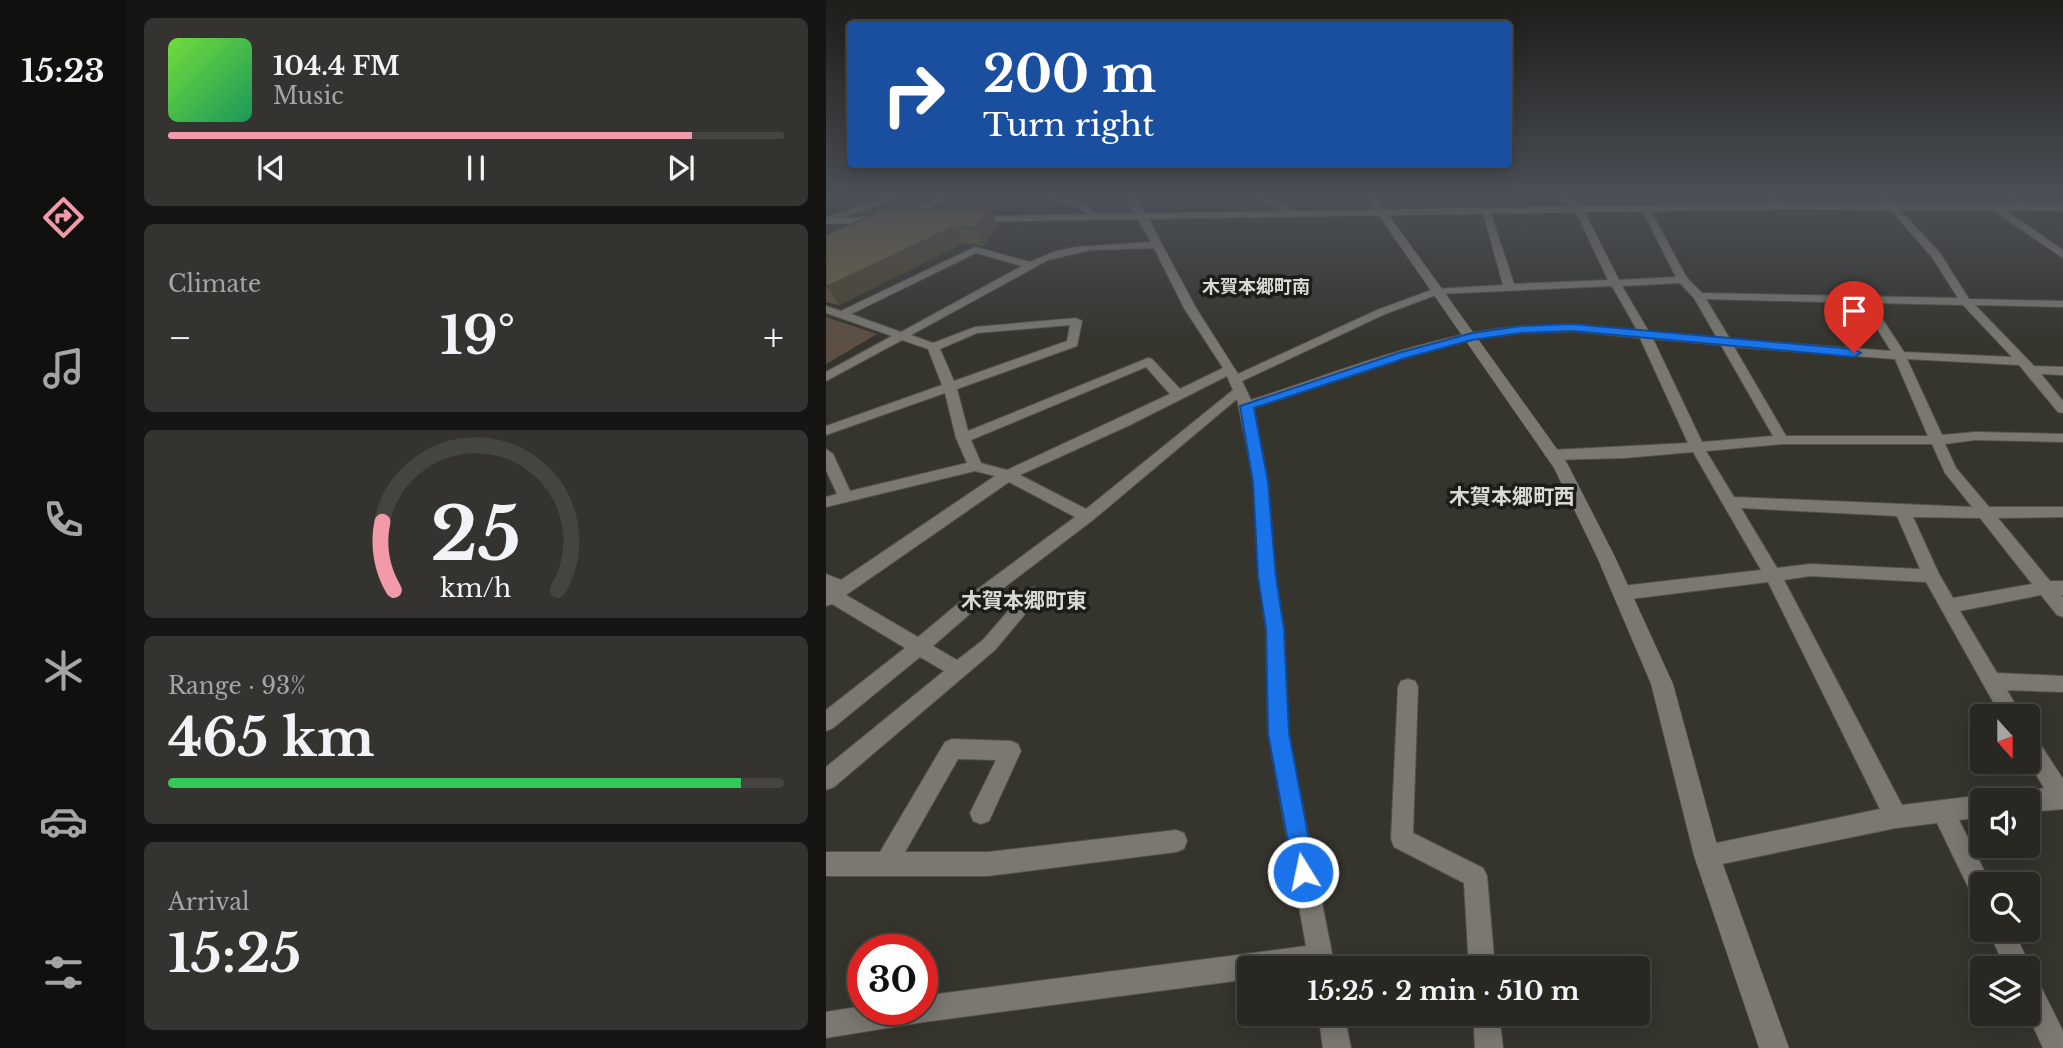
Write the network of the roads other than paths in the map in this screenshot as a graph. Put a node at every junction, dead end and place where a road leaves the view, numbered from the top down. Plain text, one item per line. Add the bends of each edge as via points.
1 (1141, 246) edge
2 (1156, 246) edge
3 (1405, 246) edge
4 (1496, 246) edge
5 (1597, 246) edge
6 (1666, 246) edge
7 (1928, 246) edge
8 (1031, 265) junction
9 (1684, 280) junction
10 (1614, 281) junction
11 (1509, 286) junction
12 (1437, 291) junction
13 (1699, 296) junction
14 (1864, 299) junction
15 (1965, 301) junction
16 (2063, 304) edge
17 (826, 309) edge
18 (843, 314) junction
19 (903, 334) junction
20 (1645, 335) junction
21 (1472, 336) junction
22 (1722, 340) junction
23 (933, 346) junction
24 (1899, 354) junction
25 (2027, 366) junction
26 (2063, 371) edge
27 (826, 377) edge
28 (1238, 386) junction
29 (950, 387) junction
30 (1179, 395) junction
31 (2063, 409) edge
32 (826, 430) edge
33 (963, 438) junction
34 (2063, 438) edge
35 (1782, 440) junction
36 (1938, 440) junction
37 (1697, 447) junction
38 (826, 454) edge
39 (1552, 455) junction
40 (975, 466) junction
41 (1007, 475) junction
42 (845, 496) junction
43 (826, 502) edge
44 (1730, 502) junction
45 (1903, 512) junction
46 (2063, 512) edge
47 (1984, 514) junction
48 (1087, 516) junction
49 (1772, 575) junction
50 (1931, 576) junction
51 (2054, 588) edge
52 (832, 591) edge
53 (1622, 593) junction
54 (1033, 594) dead end
55 (1948, 606) junction
56 (2063, 610) edge
57 (919, 647) junction
58 (958, 670) junction
59 (1990, 681) junction
60 (2063, 684) edge
61 (1408, 687) dead end
62 (2004, 704) edge
63 (826, 722) edge
64 (2040, 762) edge
65 (826, 780) edge
66 (2063, 797) edge
67 (2040, 799) edge
68 (1970, 808) edge
69 (1943, 811) junction
70 (981, 813) dead end
71 (1896, 817) junction
72 (1176, 841) dead end
73 (1707, 856) junction
74 (826, 864) edge
75 (886, 864) junction
76 (1973, 872) edge
77 (1320, 956) edge
78 (1481, 956) edge
79 (1237, 972) edge
80 (938, 1008) edge
81 (2040, 1013) edge
82 (847, 1022) edge
83 (826, 1025) edge
84 (1334, 1026) edge
85 (1487, 1026) edge
86 (1338, 1048) edge
87 (1489, 1048) edge
88 (1774, 1048) edge
89 (2057, 1048) edge

1 - 8 street via 1062,251
2 - 28 street
3 - 12 street
4 - 11 street
5 - 10 street
6 - 9 street
7 - 15 street
8 - 18 street via 975,250
8 - 19 street
9 - 10 street
9 - 13 street
10 - 11 street
10 - 20 street
11 - 12 street
12 - 21 street
12 - 28 street via 1381,312
13 - 14 street
13 - 22 street
14 - 15 street
14 - 24 street
15 - 16 street
15 - 25 street
17 - 18 street
18 - 19 street
19 - 23 street
19 - 27 street
20 - 21 street via 1572,328
20 - 22 street
20 - 37 street
21 - 28 street via 1340,374
21 - 39 street
22 - 24 street
22 - 35 street
23 - 29 street
23 - 29 street via 975,330 1076,321 1073,343
24 - 25 street
24 - 36 street
25 - 26 street
25 - 31 street
28 - 30 street
28 - 48 street
28 - 77 street via 1261,482 1275,629 1278,733
29 - 32 street
29 - 33 street
30 - 33 street via 1149,362
30 - 41 street
33 - 40 street
34 - 36 street
35 - 36 street
35 - 37 street
36 - 47 street via 1950,470
37 - 39 street
37 - 44 street
38 - 42 street
39 - 53 street
40 - 41 street
40 - 42 street
41 - 48 street
41 - 52 street
42 - 43 street
44 - 45 street
44 - 49 street
45 - 47 street
45 - 50 street
46 - 47 street
47 - 51 street
48 - 57 street
49 - 50 street via 1810,570
49 - 53 street
49 - 71 street
50 - 55 street
51 - 55 street
51 - 56 street
52 - 57 street
53 - 73 street via 1662,684
54 - 58 street via 989,645
55 - 59 street
57 - 58 street
57 - 63 street
58 - 65 street
59 - 60 street
59 - 62 street
61 - 78 street via 1402,839 1475,876
64 - 66 street
66 - 67 street
68 - 69 street
69 - 71 street
69 - 76 street
70 - 75 street via 1011,751 952,749
71 - 73 street
72 - 75 street via 988,864
73 - 88 street
74 - 75 street
79 - 80 street
81 - 89 street
82 - 83 street
84 - 86 street
85 - 87 street

